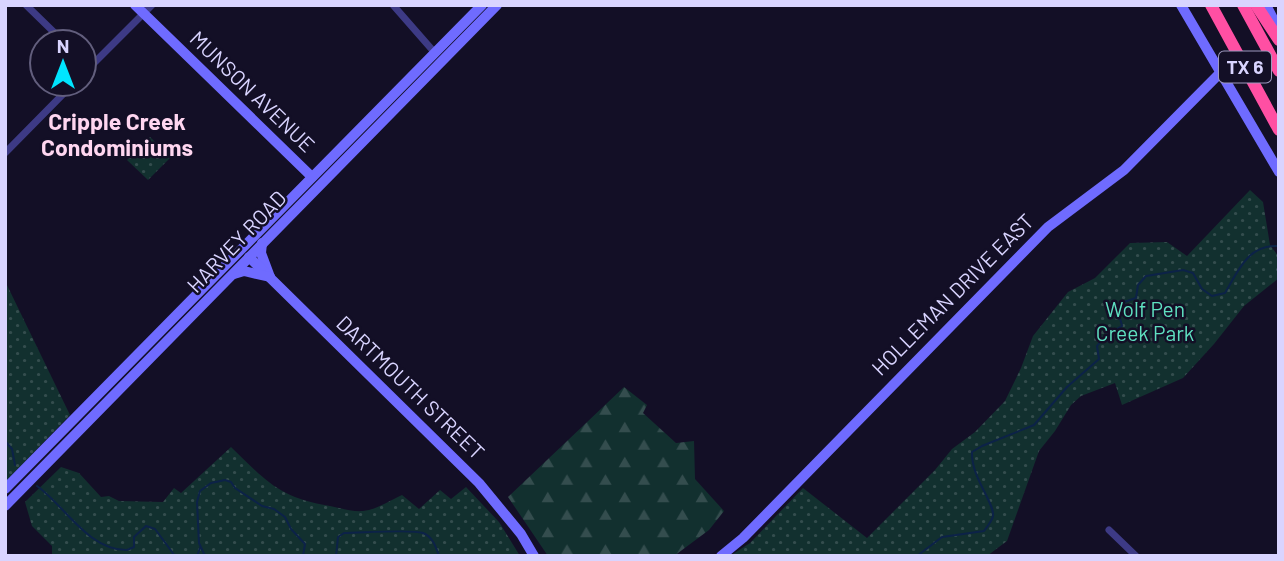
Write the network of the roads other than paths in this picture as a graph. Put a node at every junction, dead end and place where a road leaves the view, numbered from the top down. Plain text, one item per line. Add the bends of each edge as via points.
1 (26, 5) edge
2 (135, 5) edge
3 (152, 5) edge
4 (393, 5) edge
5 (482, 5) edge
6 (489, 5) edge
7 (497, 5) edge
8 (1181, 5) edge
9 (1211, 5) edge
10 (1243, 5) edge
11 (1256, 5) edge
12 (1266, 5) edge
13 (144, 14) junction
14 (481, 21) junction
15 (50, 28) edge
16 (1279, 30) edge
17 (1279, 40) edge
18 (435, 53) junction
19 (98, 56) edge
20 (1279, 71) edge
21 (1222, 72) junction
22 (419, 84) junction
23 (59, 98) edge
24 (1279, 130) edge
25 (5, 153) edge
26 (337, 168) junction
27 (1279, 172) edge
28 (312, 177) junction
29 (298, 207) junction
30 (261, 230) junction
31 (262, 243) junction
32 (249, 257) junction
33 (223, 267) junction
34 (231, 276) junction
35 (270, 277) junction
36 (160, 332) junction
37 (141, 368) junction
38 (81, 412) junction
39 (63, 446) junction
40 (5, 489) edge
41 (5, 506) edge
42 (1109, 530) dead end
43 (1135, 555) edge
44 (534, 556) edge
45 (721, 556) edge

1 - 15 street
2 - 13 main road, MUNSON AVENUE
3 - 13 street
4 - 18 street
5 - 18 main road, HARVEY ROAD
6 - 14 main road via 480,14
7 - 14 main road, HARVEY ROAD
8 - 21 main road
9 - 24 highway, TX 6
10 - 20 highway, TX 6
11 - 17 highway
12 - 16 main road
13 - 19 street
13 - 28 main road, MUNSON AVENUE
14 - 22 main road, HARVEY ROAD
18 - 22 main road via 437,57
18 - 28 main road, HARVEY ROAD
21 - 27 main road
21 - 45 main road, HOLLEMAN DRIVE EAST via 1124,170 1048,227
22 - 26 main road, HARVEY ROAD
23 - 25 street
26 - 28 main road
26 - 29 main road, HARVEY ROAD
28 - 29 main road
28 - 30 main road, HARVEY ROAD
29 - 31 main road, HARVEY ROAD
30 - 32 main road
30 - 33 main road, HARVEY ROAD
31 - 32 main road, HARVEY ROAD
31 - 35 main road
32 - 33 main road
32 - 34 main road, HARVEY ROAD
32 - 35 main road, DARTMOUTH STREET
33 - 36 main road, HARVEY ROAD
34 - 35 main road via 244,271
34 - 37 main road, HARVEY ROAD
35 - 44 main road, DARTMOUTH STREET via 479,483
36 - 37 main road via 162,339 141,359
36 - 38 main road, HARVEY ROAD
37 - 39 main road, HARVEY ROAD
38 - 39 main road via 78,423 61,442
38 - 40 main road, HARVEY ROAD
39 - 41 main road, HARVEY ROAD
42 - 43 street

